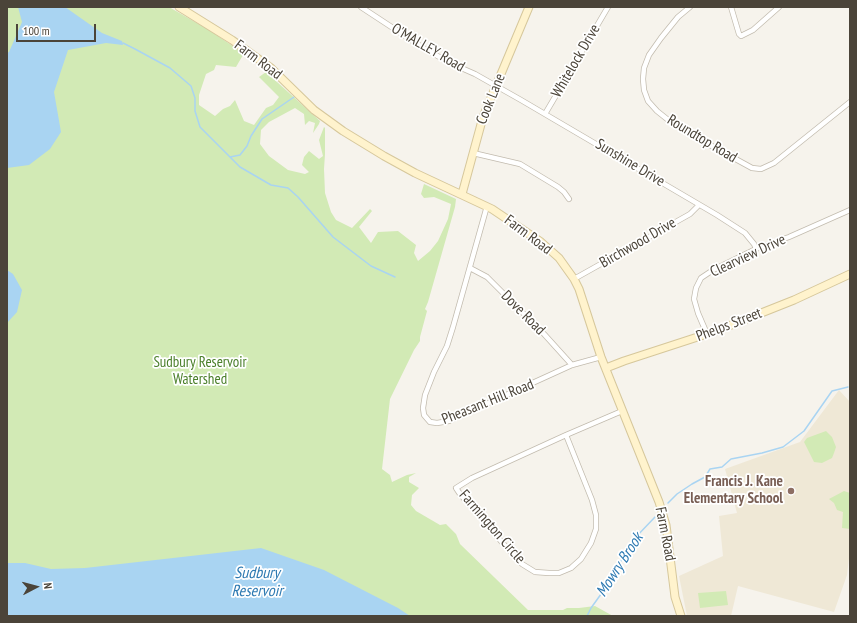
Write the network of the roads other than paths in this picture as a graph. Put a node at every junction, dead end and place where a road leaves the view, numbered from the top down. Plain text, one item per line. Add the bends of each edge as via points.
1 (179, 7) edge
2 (361, 7) edge
3 (529, 7) edge
4 (608, 7) edge
5 (690, 7) edge
6 (731, 7) edge
7 (779, 7) edge
8 (496, 86) junction
9 (850, 102) edge
10 (545, 114) junction
11 (473, 153) junction
12 (462, 194) junction
13 (569, 199) dead end
14 (699, 205) junction
15 (487, 206) junction
16 (850, 210) edge
17 (756, 250) junction
18 (470, 268) junction
19 (850, 274) edge
20 (574, 279) junction
21 (707, 334) junction
22 (601, 357) junction
23 (572, 366) junction
24 (606, 368) junction
25 (622, 411) junction
26 (566, 435) junction
27 (681, 616) edge

1 - 12 street, Farm Road via 271,68 314,110 343,131 384,156
2 - 8 street, O'MALLEY Road via 425,49
3 - 8 street, Cook Lane
4 - 10 street, Whitelock Drive
5 - 9 street, Roundtop Road via 678,17 649,55 644,68 644,90 648,101 657,111 710,145 752,168 761,169 774,163
6 - 7 street via 741,36
8 - 10 street, Sunshine Drive
8 - 11 street, Cook Lane via 483,117
10 - 14 street, Sunshine Drive
11 - 12 street, Cook Lane
11 - 13 street via 520,164 560,188
12 - 15 street, Farm Road
14 - 17 street, Sunshine Drive via 745,233
14 - 20 street, Birchwood Drive via 690,214
15 - 18 street, Pheasant Hill Road
15 - 20 street, Farm Road via 551,250
16 - 17 street, Clearview Drive
17 - 21 street, Clearview Drive via 701,278 694,299
18 - 23 street, Dove Road via 487,277
18 - 23 street, Pheasant Hill Road via 447,346 425,395 424,415 430,422 449,421
19 - 21 street, Phelps Street via 794,300
20 - 22 street, Farm Road
21 - 24 street, Phelps Street
22 - 23 street, Pheasant Hill Road
22 - 24 street, Farm Road
24 - 25 street, Farm Road
25 - 26 street, Farmington Circle
25 - 27 street, Farm Road via 663,514 675,597
26 - 26 street, Farmington Circle via 592,500 596,529 581,559 571,568 559,573 535,572 522,564 456,488 472,478

